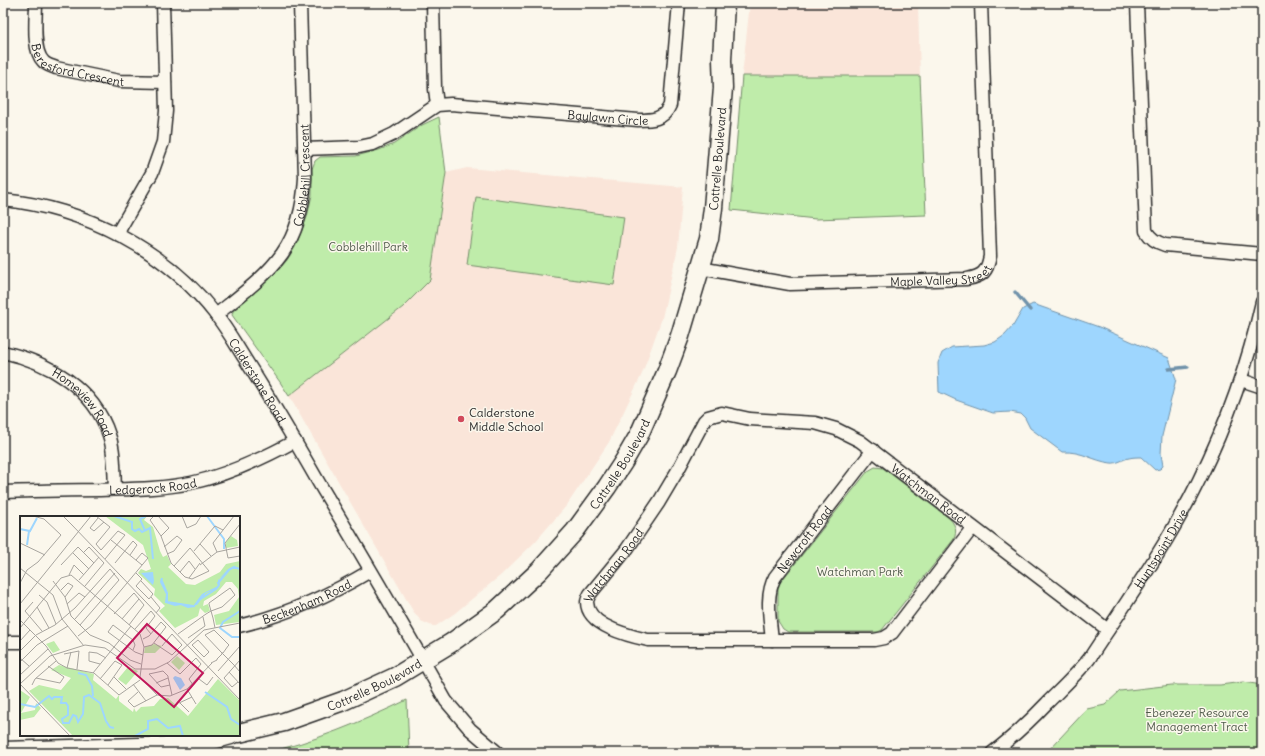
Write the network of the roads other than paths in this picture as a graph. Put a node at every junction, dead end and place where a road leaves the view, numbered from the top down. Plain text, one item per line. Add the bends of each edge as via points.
1 (36, 3) edge
2 (163, 3) edge
3 (300, 3) edge
4 (433, 3) edge
5 (679, 3) edge
6 (725, 3) edge
7 (981, 3) edge
8 (1137, 3) edge
9 (165, 82) junction
10 (437, 105) junction
11 (304, 149) junction
12 (3, 200) edge
13 (117, 234) junction
14 (1262, 254) edge
15 (700, 268) junction
16 (1262, 302) edge
17 (216, 315) junction
18 (3, 352) edge
19 (1241, 380) junction
20 (1262, 387) edge
21 (295, 441) junction
22 (873, 450) junction
23 (115, 489) junction
24 (3, 492) edge
25 (974, 527) junction
26 (370, 571) junction
27 (240, 626) edge
28 (1108, 630) junction
29 (772, 640) junction
30 (3, 642) edge
31 (20, 642) edge
32 (423, 660) junction
33 (240, 733) edge
34 (227, 736) edge
35 (3, 751) edge
36 (498, 753) edge
37 (992, 753) edge

1 - 9 street, Beresford Crescent via 38,54 49,65 119,81
2 - 9 street
3 - 11 street, Cobblehill Crescent
4 - 10 street
5 - 10 street, Baylawn Circle via 670,105 658,119 638,120 471,105
6 - 15 main road, Cottrelle Boulevard via 723,88 713,208 709,239
7 - 15 street, Maple Valley Street via 990,256 985,271 978,277 967,278 790,284
8 - 14 street via 1146,231 1157,243 1166,245
9 - 13 street via 165,129 159,154 152,173
10 - 11 street via 394,134 373,144 353,148
11 - 17 street, Cobblehill Crescent via 304,199 300,217 288,245 264,275
12 - 13 street, Calderstone Road via 25,202 64,212
13 - 17 street, Calderstone Road via 150,253 171,269
15 - 32 main road, Cottrelle Boulevard via 678,342 654,403 639,435 603,493 539,571 478,624
16 - 19 street, Huntspoint Drive
17 - 21 street, Calderstone Road
18 - 23 street, Homeview Road via 25,358 66,378 88,398 99,412 109,434
19 - 20 street
19 - 28 street, Huntspoint Drive via 1196,487
21 - 23 street, Ledgerock Road via 258,460 190,483
21 - 26 street, Calderstone Road
22 - 25 street, Watchman Road
22 - 29 street, Newcroft Road via 773,581 770,594
22 - 29 street, Watchman Road via 850,435 815,423 750,419 722,413 708,417 659,502 590,594 587,602 594,617 611,629 648,640
23 - 24 street, Ledgerock Road
25 - 28 street, Watchman Road
25 - 29 street, Watchman Road via 892,633 884,638
26 - 27 street, Beckenham Road via 306,604
26 - 32 street, Calderstone Road
28 - 37 street, Huntspoint Drive via 1077,673 1021,729
30 - 31 street
32 - 33 main road, Cottrelle Boulevard via 395,677 343,701 284,722
32 - 36 street via 446,701 458,716
34 - 35 main road via 202,743 172,746

